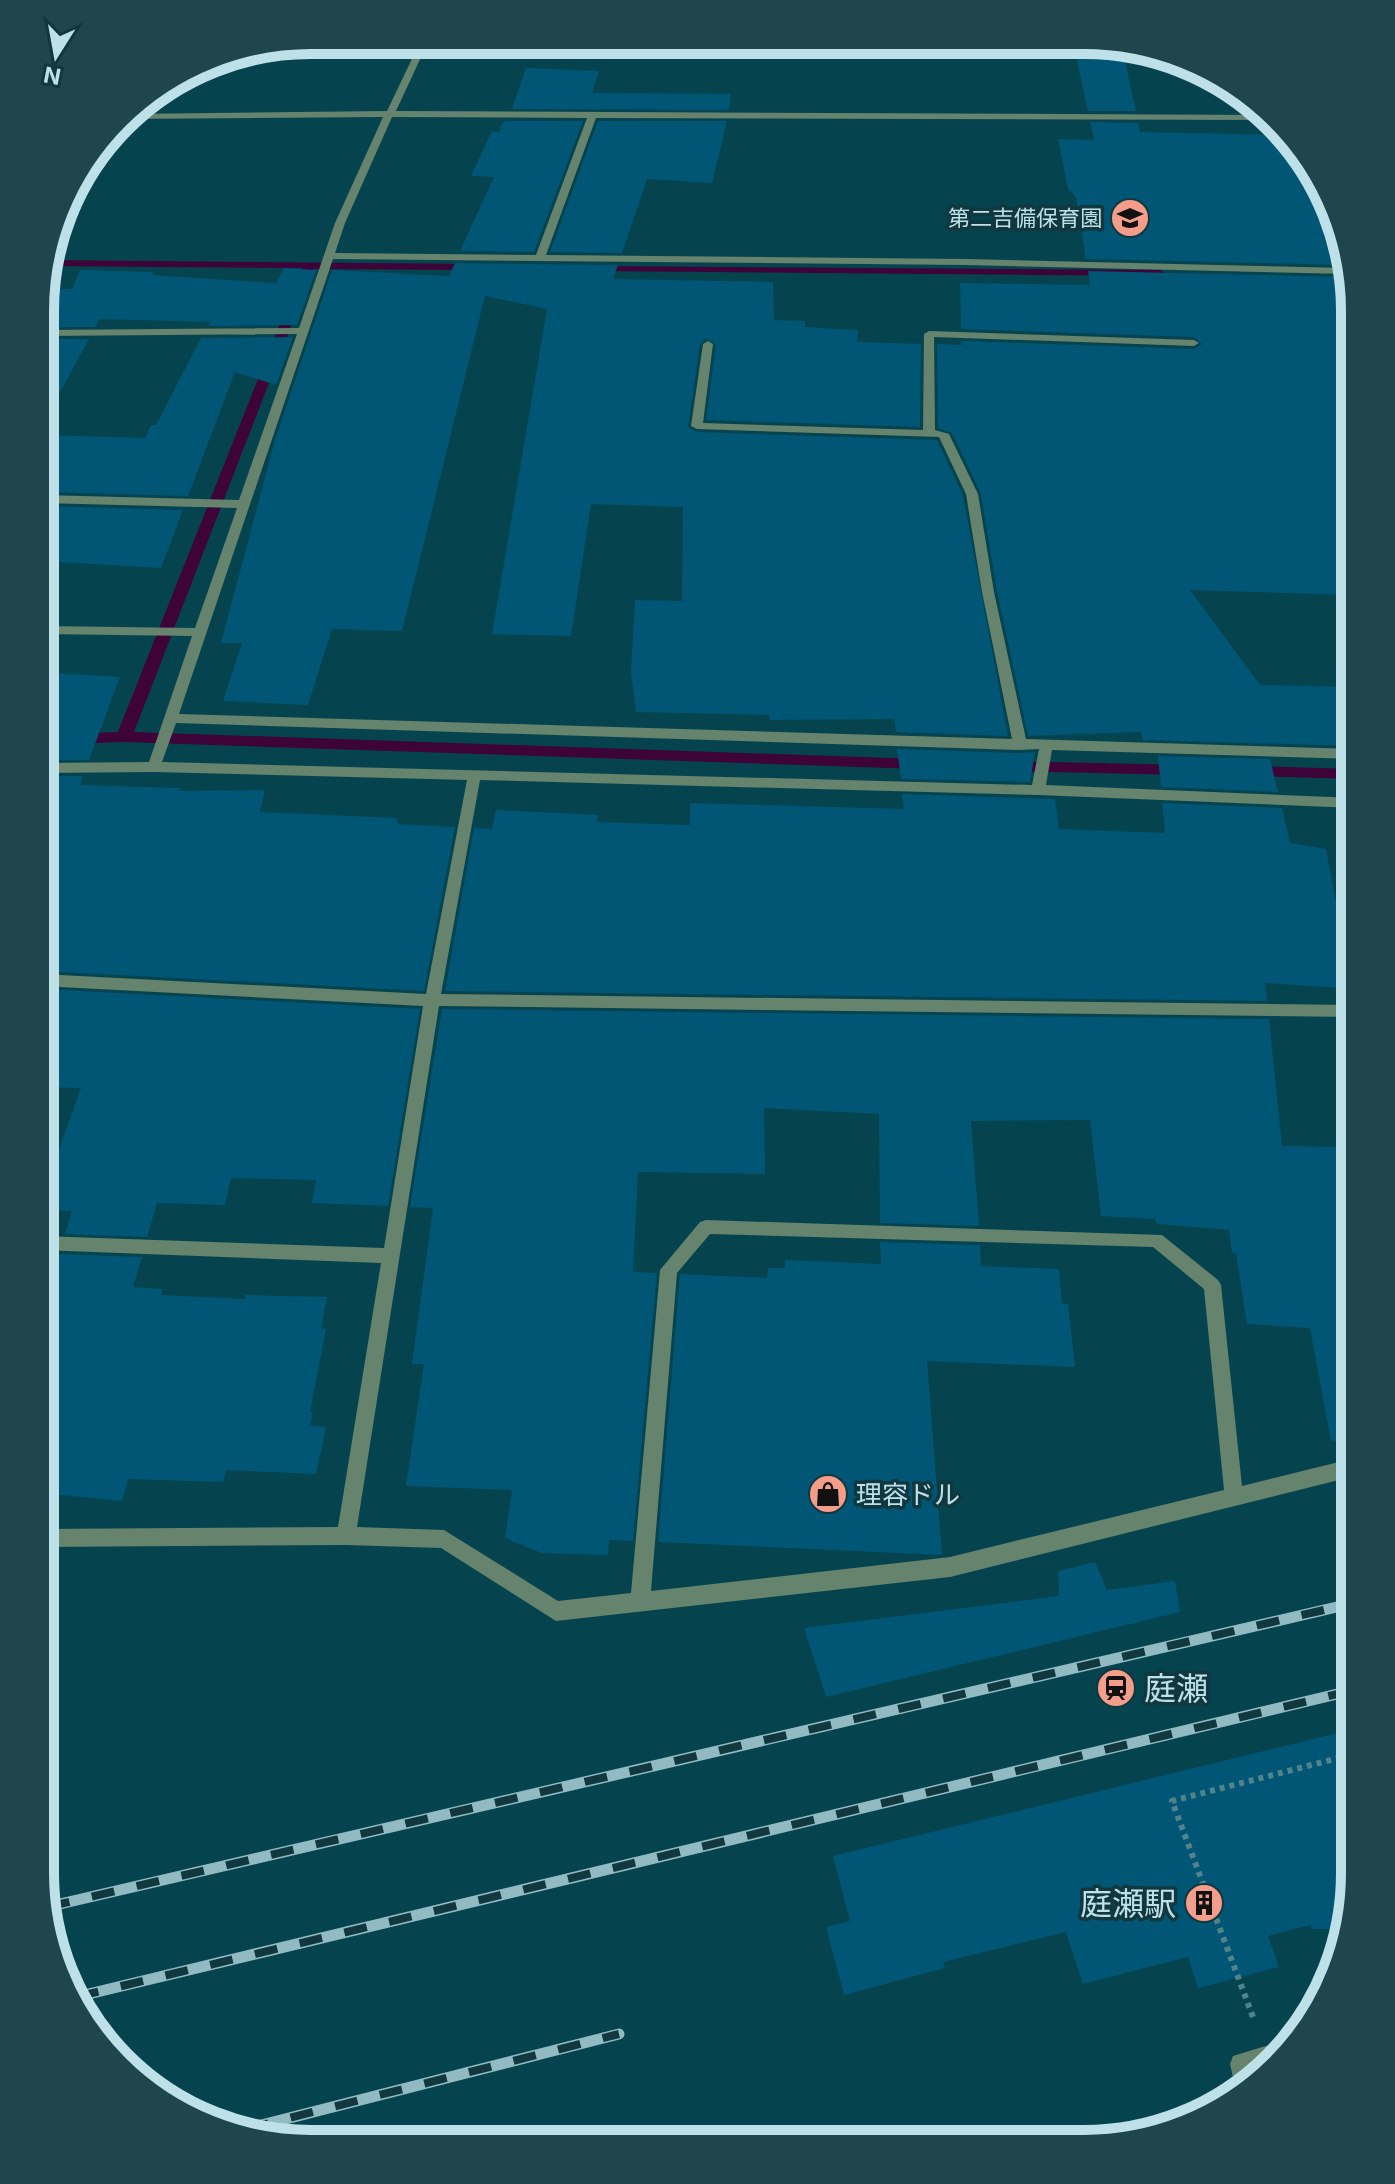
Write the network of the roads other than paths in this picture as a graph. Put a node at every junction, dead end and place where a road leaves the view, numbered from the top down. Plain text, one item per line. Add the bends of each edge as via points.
1 (418, 55) edge
2 (389, 114) junction
3 (593, 114) junction
4 (143, 117) edge
5 (1253, 118) edge
6 (540, 259) junction
7 (329, 262) junction
8 (1337, 271) edge
9 (305, 331) junction
10 (54, 333) edge
11 (1194, 343) dead end
12 (708, 344) dead end
13 (929, 434) junction
14 (54, 499) edge
15 (242, 504) junction
16 (54, 630) edge
17 (195, 632) junction
18 (169, 722) junction
19 (1020, 745) junction
20 (1045, 750) junction
21 (1341, 754) edge
22 (154, 767) junction
23 (54, 768) edge
24 (474, 777) junction
25 (1038, 790) junction
26 (1341, 802) edge
27 (54, 981) edge
28 (432, 1000) junction
29 (1341, 1011) edge
30 (54, 1243) edge
31 (391, 1256) junction
32 (1340, 1471) edge
33 (1234, 1497) junction
34 (346, 1536) junction
35 (54, 1538) edge
36 (640, 1601) junction
37 (1263, 2058) edge
38 (1243, 2074) edge

1 - 2 street
2 - 3 street
2 - 4 street
2 - 7 street via 340,223
3 - 5 street
3 - 6 street
6 - 7 street
6 - 8 street via 1112,262
7 - 9 street
9 - 10 street
9 - 15 street
11 - 13 street via 929,334
12 - 13 street via 697,426
13 - 19 street via 943,434 972,494
14 - 15 street
15 - 17 street
16 - 17 street
17 - 18 street
18 - 19 street
18 - 22 street
19 - 20 street
20 - 21 street
20 - 25 street
22 - 23 street
22 - 24 street
24 - 25 street
24 - 28 street
25 - 26 street
27 - 28 street
28 - 29 street
28 - 31 street
30 - 31 street
31 - 34 street
32 - 33 street
33 - 36 street via 950,1567
33 - 36 street via 1212,1285 1156,1240 706,1227 669,1270
34 - 35 street
34 - 36 street via 444,1539 556,1611
37 - 38 street via 1241,2064

